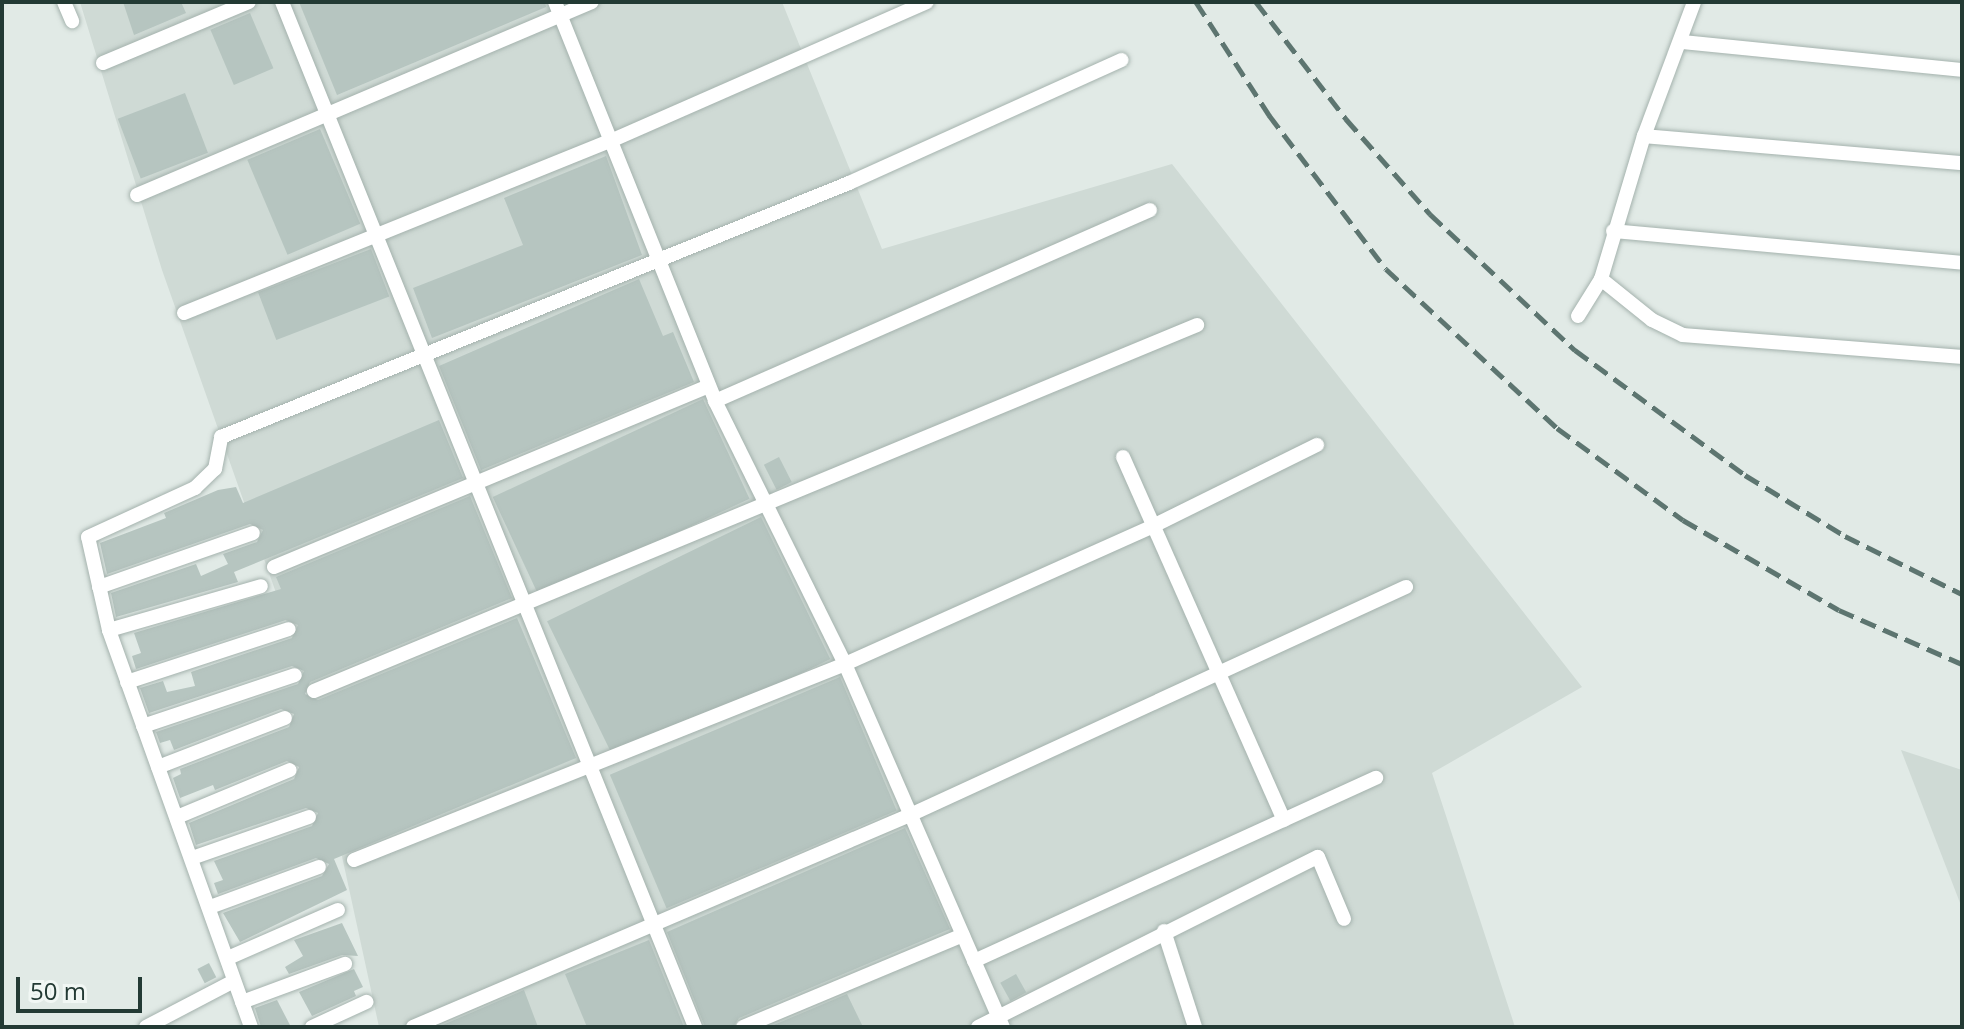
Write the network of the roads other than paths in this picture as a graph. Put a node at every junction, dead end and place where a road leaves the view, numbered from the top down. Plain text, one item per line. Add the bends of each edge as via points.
1 (64, 2) edge
2 (249, 2) edge
3 (282, 2) edge
4 (592, 2) edge
5 (927, 2) edge
6 (1694, 2) edge
7 (558, 9) edge
8 (72, 21) dead end
9 (1682, 42) junction
10 (1122, 60) dead end
11 (103, 63) dead end
12 (1962, 70) edge
13 (327, 114) junction
14 (1644, 136) junction
15 (608, 142) junction
16 (1962, 163) edge
17 (137, 195) dead end
18 (1150, 210) dead end
19 (1613, 231) junction
20 (373, 238) junction
21 (658, 262) junction
22 (1962, 263) edge
23 (1601, 279) junction
24 (184, 313) dead end
25 (1578, 316) dead end
26 (1197, 325) dead end
27 (421, 357) junction
28 (1962, 357) edge
29 (709, 386) junction
30 (715, 401) junction
31 (1317, 445) dead end
32 (1123, 457) dead end
33 (474, 484) junction
34 (765, 507) junction
35 (1153, 526) junction
36 (253, 533) dead end
37 (274, 567) dead end
38 (261, 586) dead end
39 (99, 587) junction
40 (1406, 587) dead end
41 (523, 605) junction
42 (289, 629) dead end
43 (109, 630) junction
44 (845, 664) junction
45 (1219, 673) junction
46 (295, 675) dead end
47 (127, 682) junction
48 (314, 691) dead end
49 (285, 718) dead end
50 (143, 726) junction
51 (158, 767) junction
52 (590, 768) junction
53 (290, 770) dead end
54 (1376, 778) dead end
55 (910, 815) junction
56 (177, 817) junction
57 (309, 817) dead end
58 (1284, 820) junction
59 (192, 858) junction
60 (354, 860) dead end
61 (319, 867) dead end
62 (210, 907) junction
63 (338, 910) dead end
64 (1344, 919) dead end
65 (654, 925) junction
66 (1164, 931) junction
67 (963, 935) junction
68 (228, 958) junction
69 (974, 961) junction
70 (345, 964) dead end
71 (234, 981) junction
72 (242, 1002) junction
73 (366, 1002) dead end
74 (1000, 1022) edge
75 (146, 1027) edge
76 (251, 1027) edge
77 (312, 1027) edge
78 (413, 1027) edge
79 (695, 1027) edge
80 (743, 1027) edge
81 (978, 1027) edge
82 (1195, 1027) edge

1 - 8 street
2 - 11 street
3 - 13 street
4 - 7 street
5 - 15 street
6 - 9 street
7 - 13 street
7 - 15 street
9 - 12 street
9 - 14 street
10 - 21 street
13 - 17 street
13 - 20 street
14 - 16 street
14 - 19 street
15 - 20 street
15 - 21 street
18 - 30 street
19 - 22 street
19 - 23 street
20 - 24 street
20 - 27 street
21 - 27 street
21 - 29 street
23 - 25 street
23 - 28 street via 1652,320 1683,335
26 - 34 street
27 - 33 street
27 - 39 street via 221,437 215,469 195,488 88,537
29 - 30 street
29 - 33 street
30 - 34 street
31 - 35 street
32 - 35 street
33 - 37 street
33 - 41 street
34 - 41 street
34 - 44 street
35 - 44 street
35 - 45 street
36 - 39 street
38 - 43 street
39 - 43 street
40 - 45 street
41 - 48 street
41 - 52 street
42 - 47 street
43 - 47 street
44 - 52 street
44 - 55 street
45 - 55 street
45 - 58 street
46 - 50 street
47 - 50 street
49 - 51 street
50 - 51 street
51 - 56 street
52 - 60 street
52 - 65 street
53 - 56 street
54 - 58 street
55 - 65 street
55 - 67 street
56 - 59 street
57 - 59 street
58 - 69 street
59 - 62 street
61 - 62 street
62 - 68 street
63 - 68 street
64 - 66 street via 1318,857
65 - 78 street
65 - 79 street
66 - 74 street
66 - 82 street
67 - 69 street
67 - 80 street
68 - 71 street
69 - 74 street
70 - 72 street
71 - 72 street
71 - 75 street
72 - 76 street
73 - 77 street
74 - 81 street

